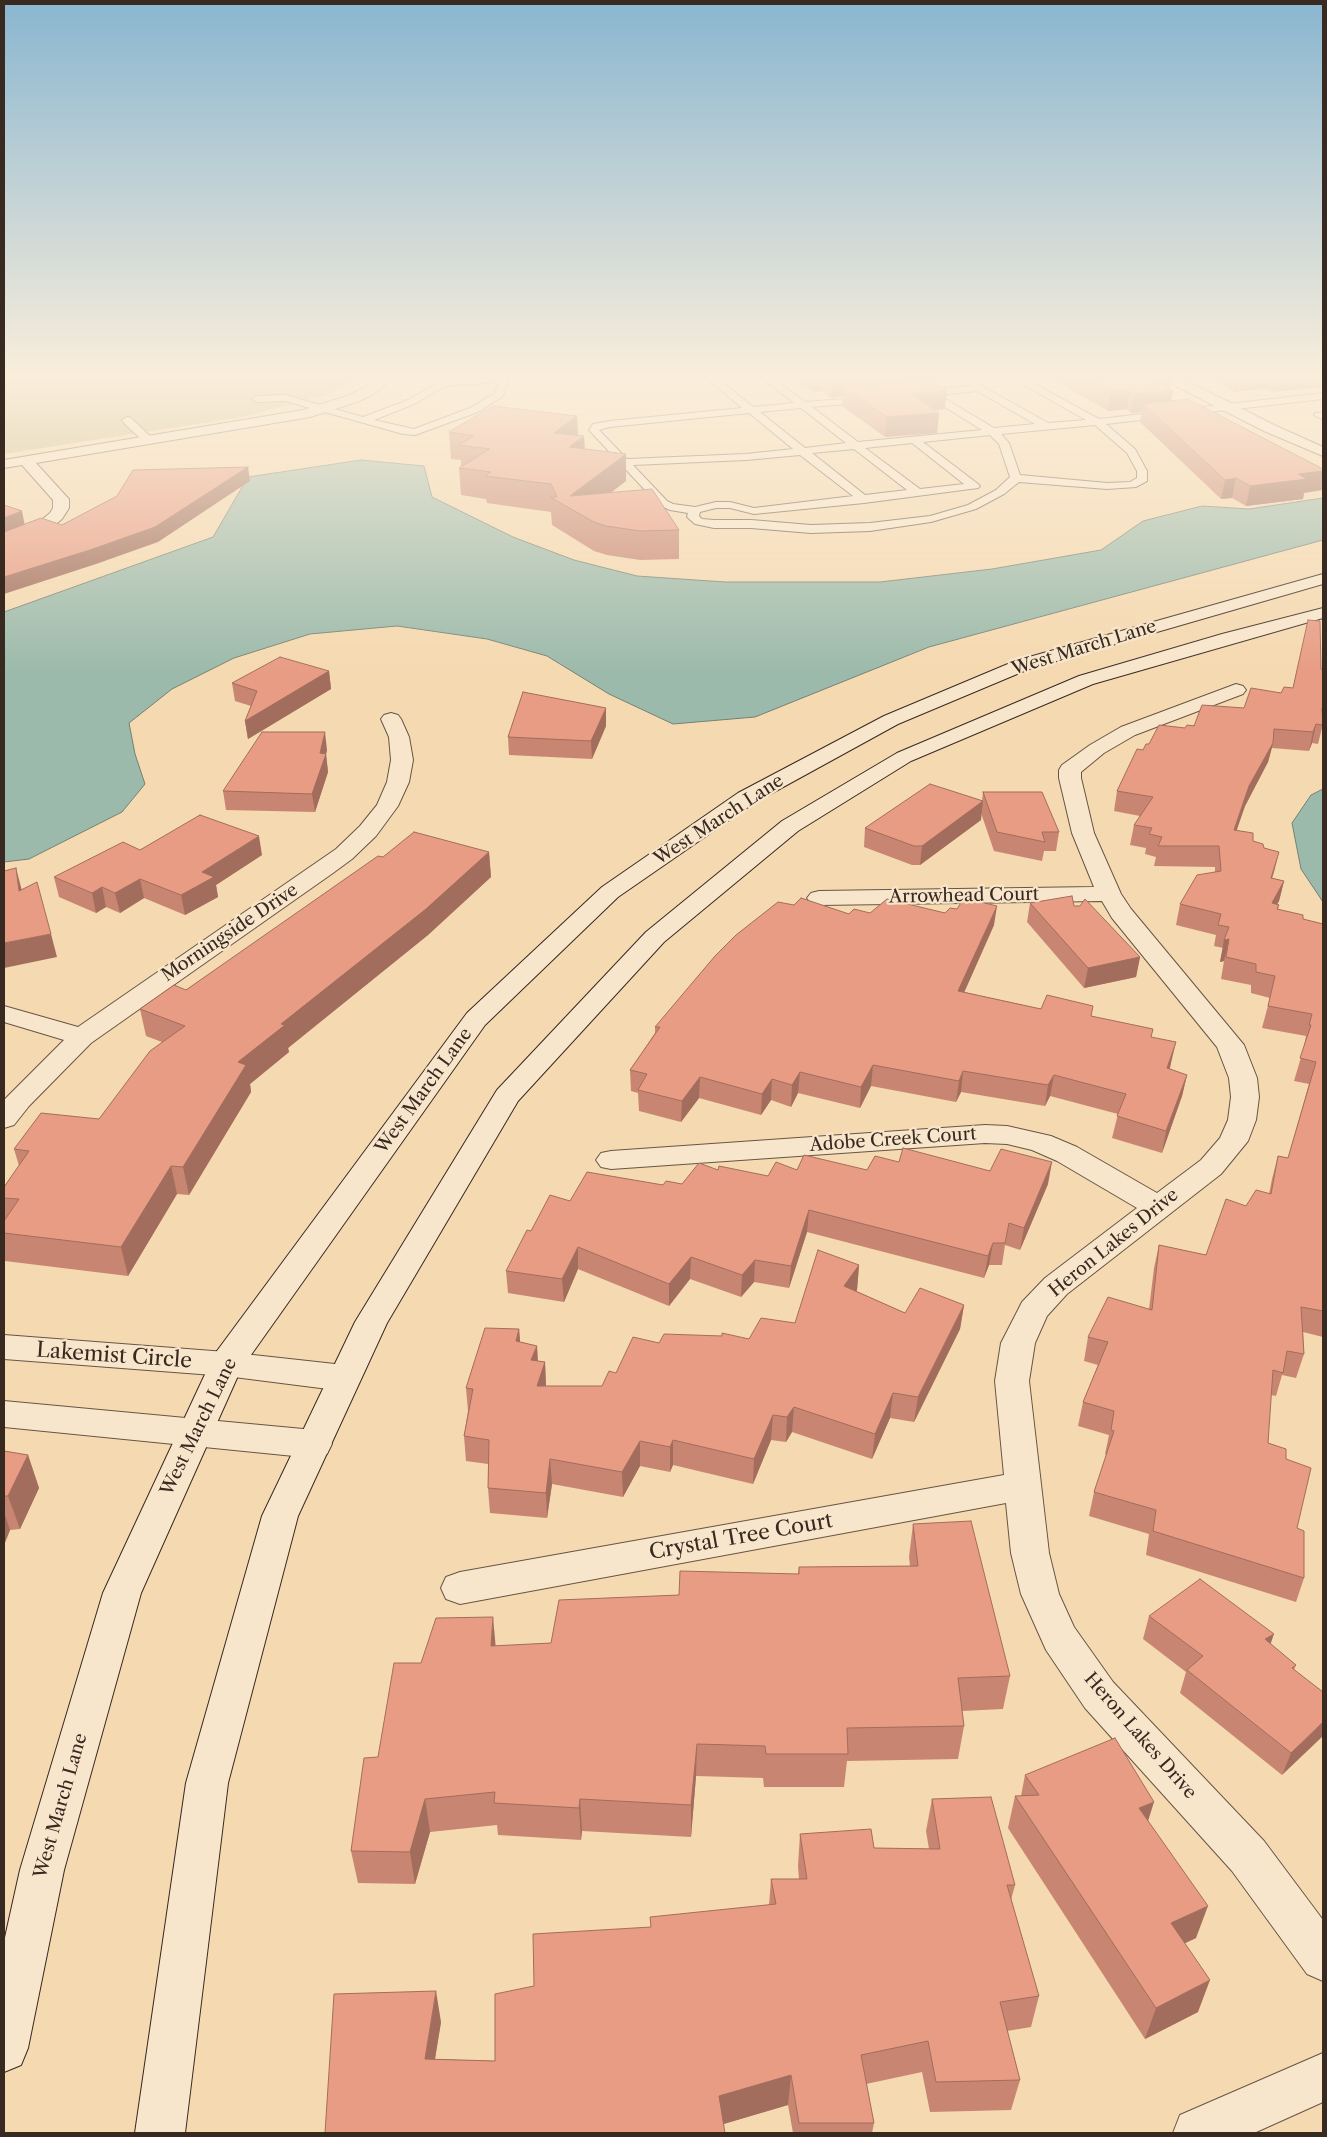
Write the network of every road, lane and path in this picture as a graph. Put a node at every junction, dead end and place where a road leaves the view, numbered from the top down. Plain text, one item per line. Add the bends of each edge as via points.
1 (38, 474) edge
2 (635, 474) edge
3 (831, 474) edge
4 (893, 474) edge
5 (957, 474) edge
6 (1015, 474) edge
7 (1142, 474) edge
8 (1016, 478) junction
9 (974, 486) junction
10 (1005, 487) junction
11 (918, 493) junction
12 (864, 500) junction
13 (695, 510) junction
14 (754, 512) junction
15 (738, 524) junction
16 (4, 542) edge
17 (1323, 579) edge
18 (1323, 613) edge
19 (1236, 690) dead end
20 (391, 719) dead end
21 (1109, 894) junction
22 (819, 898) dead end
23 (4, 1014) edge
24 (82, 1037) junction
25 (4, 1119) edge
26 (611, 1160) dead end
27 (1159, 1208) junction
28 (4, 1347) edge
29 (226, 1364) junction
30 (344, 1378) junction
31 (4, 1414) edge
32 (195, 1432) junction
33 (314, 1444) junction
34 (1022, 1486) junction
35 (460, 1588) dead end
36 (1323, 1958) edge
37 (4, 2048) edge
38 (1323, 2077) edge
39 (160, 2133) edge
40 (1198, 2133) edge

1 - 16 street via 61,499 61,508 45,525
2 - 13 lane via 663,503
3 - 12 lane
4 - 11 lane
5 - 9 lane
6 - 8 lane
7 - 8 lane via 1143,479 1132,485 1107,486
8 - 10 lane
9 - 10 lane
9 - 11 lane
10 - 15 lane via 972,507 931,519 879,526 810,529
11 - 12 lane
12 - 14 lane
13 - 14 lane via 723,505
13 - 15 lane via 693,517 699,522
14 - 15 lane
17 - 29 street, West March Lane via 1022,666 890,720 746,798 610,892 476,1020
18 - 30 street, West March Lane via 1086,680 904,757 790,826 655,937 507,1096 372,1322
19 - 21 street, Heron Lakes Drive via 1128,731 1096,749 1070,770 1077,816
20 - 24 street, Morningside Drive via 399,737 402,760 398,782 387,806 368,831 325,868
21 - 22 street, Arrowhead Court
21 - 27 street, Heron Lakes Drive via 1121,913 1222,1033 1243,1078 1242,1120 1233,1141 1210,1167
23 - 24 street
24 - 25 street, Morningside Drive
26 - 27 street, Adobe Creek Court via 1007,1135 1041,1143 1066,1154
27 - 34 street, Heron Lakes Drive via 1056,1286 1034,1310 1018,1343 1012,1381
28 - 29 street, Lakemist Circle
29 - 30 street, Lakemist Circle
29 - 32 street, West March Lane
30 - 33 street, West March Lane
31 - 32 street
32 - 33 street
32 - 37 street, West March Lane via 122,1593 42,1870
33 - 39 street, West March Lane via 280,1516 207,1783
34 - 35 street, Crystal Tree Court
34 - 36 street, Heron Lakes Drive via 1040,1594 1060,1638 1099,1695 1248,1856
38 - 40 street

